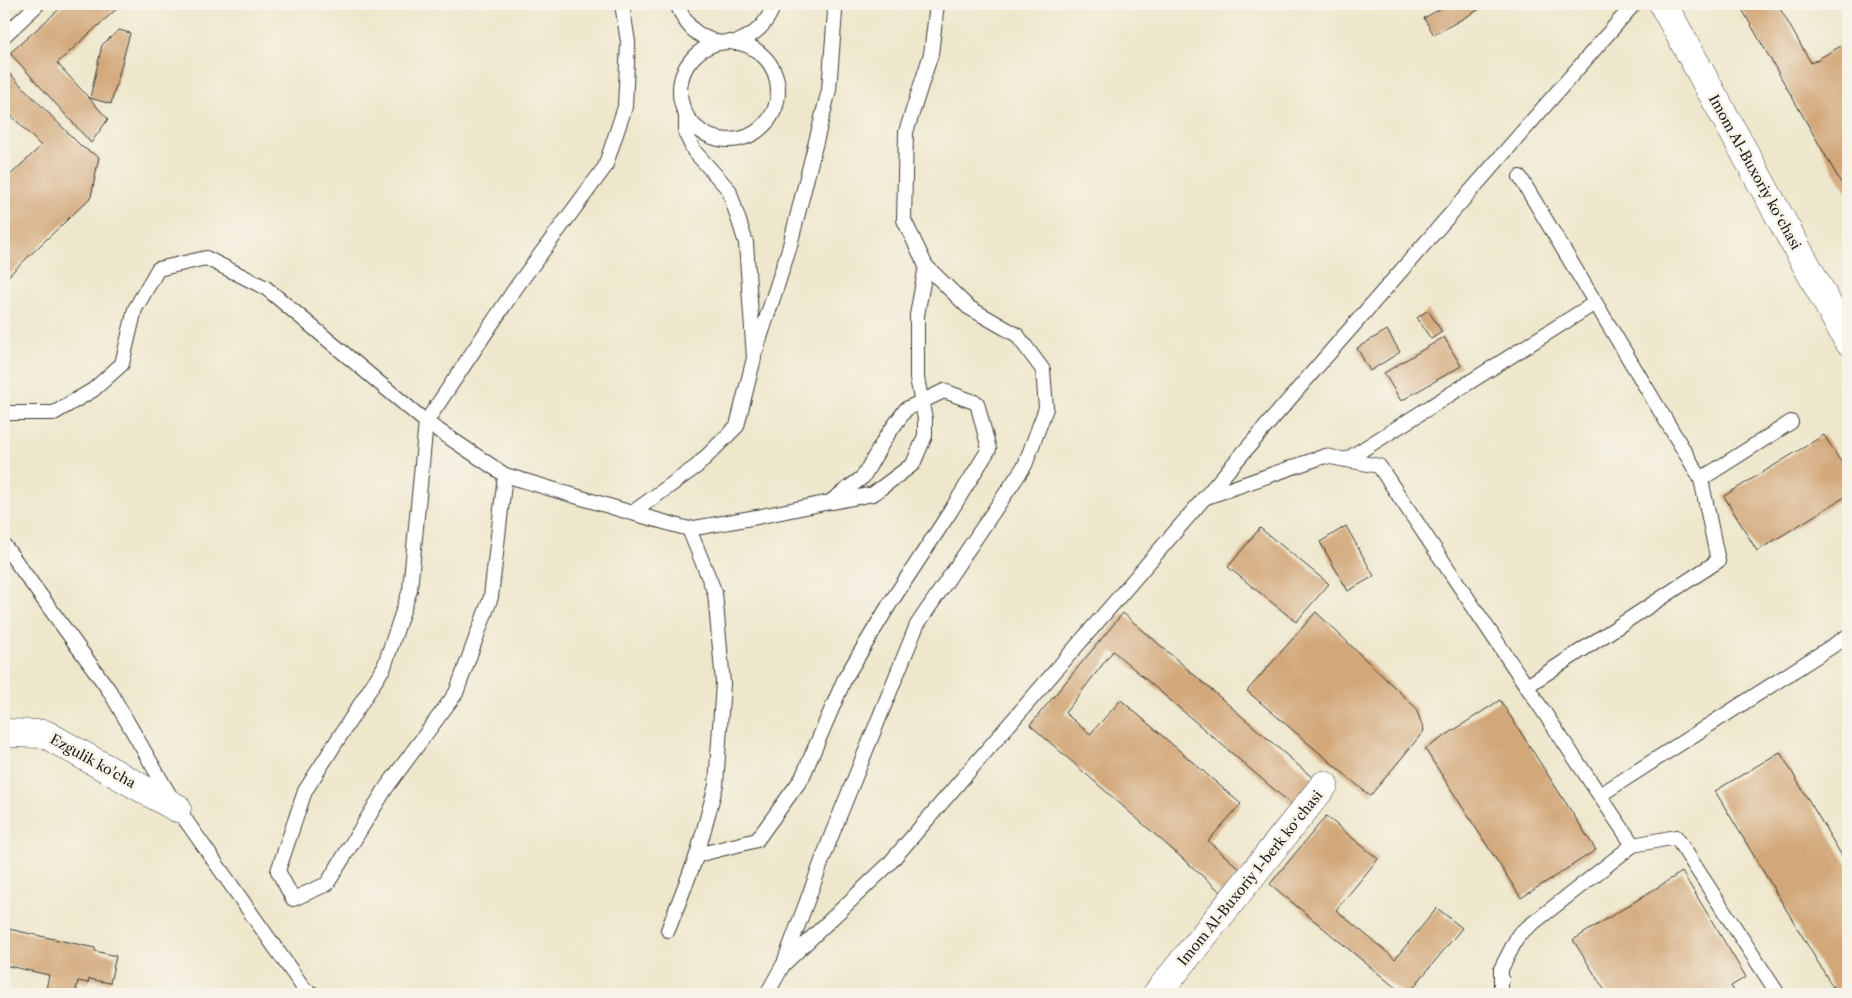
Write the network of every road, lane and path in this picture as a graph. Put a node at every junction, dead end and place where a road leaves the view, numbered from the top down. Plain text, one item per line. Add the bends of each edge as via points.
1 (38, 4) edge
2 (622, 4) edge
3 (677, 4) edge
4 (774, 4) edge
5 (833, 4) edge
6 (937, 4) edge
7 (1634, 4) edge
8 (1663, 4) edge
9 (4, 36) edge
10 (735, 42) junction
11 (719, 43) junction
12 (686, 116) junction
13 (1520, 177) dead end
14 (926, 266) junction
15 (1595, 303) junction
16 (1848, 341) edge
17 (754, 358) junction
18 (922, 402) junction
19 (4, 413) edge
20 (426, 422) junction
21 (1791, 422) dead end
22 (1346, 460) junction
23 (506, 475) junction
24 (1701, 479) junction
25 (1204, 498) junction
26 (830, 502) junction
27 (632, 513) junction
28 (689, 529) junction
29 (4, 545) edge
30 (1848, 636) edge
31 (1527, 686) junction
32 (4, 733) edge
33 (1324, 785) dead end
34 (1600, 795) junction
35 (177, 808) junction
36 (1633, 845) junction
37 (696, 855) junction
38 (668, 930) dead end
39 (783, 965) junction
40 (313, 994) edge
41 (767, 994) edge
42 (1157, 994) edge
43 (1501, 994) edge
44 (1778, 994) edge

1 - 9 lane
2 - 20 lane via 628,42 625,107 605,167 517,286
3 - 11 lane via 682,18 692,30
4 - 10 lane via 761,28
5 - 17 lane via 829,90 789,249
6 - 14 lane via 931,54 906,132 904,220
7 - 25 lane
8 - 16 street, Imom Al-Buxoriy koʻchasi
10 - 11 lane
10 - 12 lane via 756,50 772,67 778,81 774,112 753,134 724,140 696,128
11 - 12 lane via 705,48 684,71 680,86
12 - 17 lane via 686,134 694,151 729,190 746,244
13 - 15 lane
14 - 18 lane via 917,315 917,378
14 - 39 lane via 968,306 1018,335 1042,370 1046,408 1025,465 917,625
15 - 22 lane
15 - 24 lane
17 - 27 lane via 736,426 696,466
18 - 26 lane via 906,409 863,477
18 - 26 lane via 925,436 913,464 873,494
18 - 37 lane via 944,391 978,403 989,449 846,678 802,778 757,840
19 - 20 lane via 54,413 93,390 122,364 135,309 158,269 206,258 266,288
20 - 23 lane
20 - 23 lane via 410,590 384,666 305,791 278,871 293,899 327,884 386,788 456,693 491,597
21 - 24 lane
22 - 25 lane via 1325,456
22 - 31 lane via 1379,466
23 - 27 lane
24 - 31 lane via 1718,562
25 - 39 lane via 888,866
26 - 28 lane
27 - 28 lane
28 - 37 lane via 714,593 723,683 716,785
29 - 35 lane via 109,690
30 - 34 lane
31 - 34 lane
32 - 35 street, Ezgulik ko'cha via 45,734
33 - 42 street, Imom Al-Buxoriy 1-berk koʻchasi
34 - 36 lane
35 - 40 lane via 305,990
36 - 43 lane via 1519,934 1501,969
36 - 44 lane via 1676,837
37 - 38 lane
39 - 41 lane

